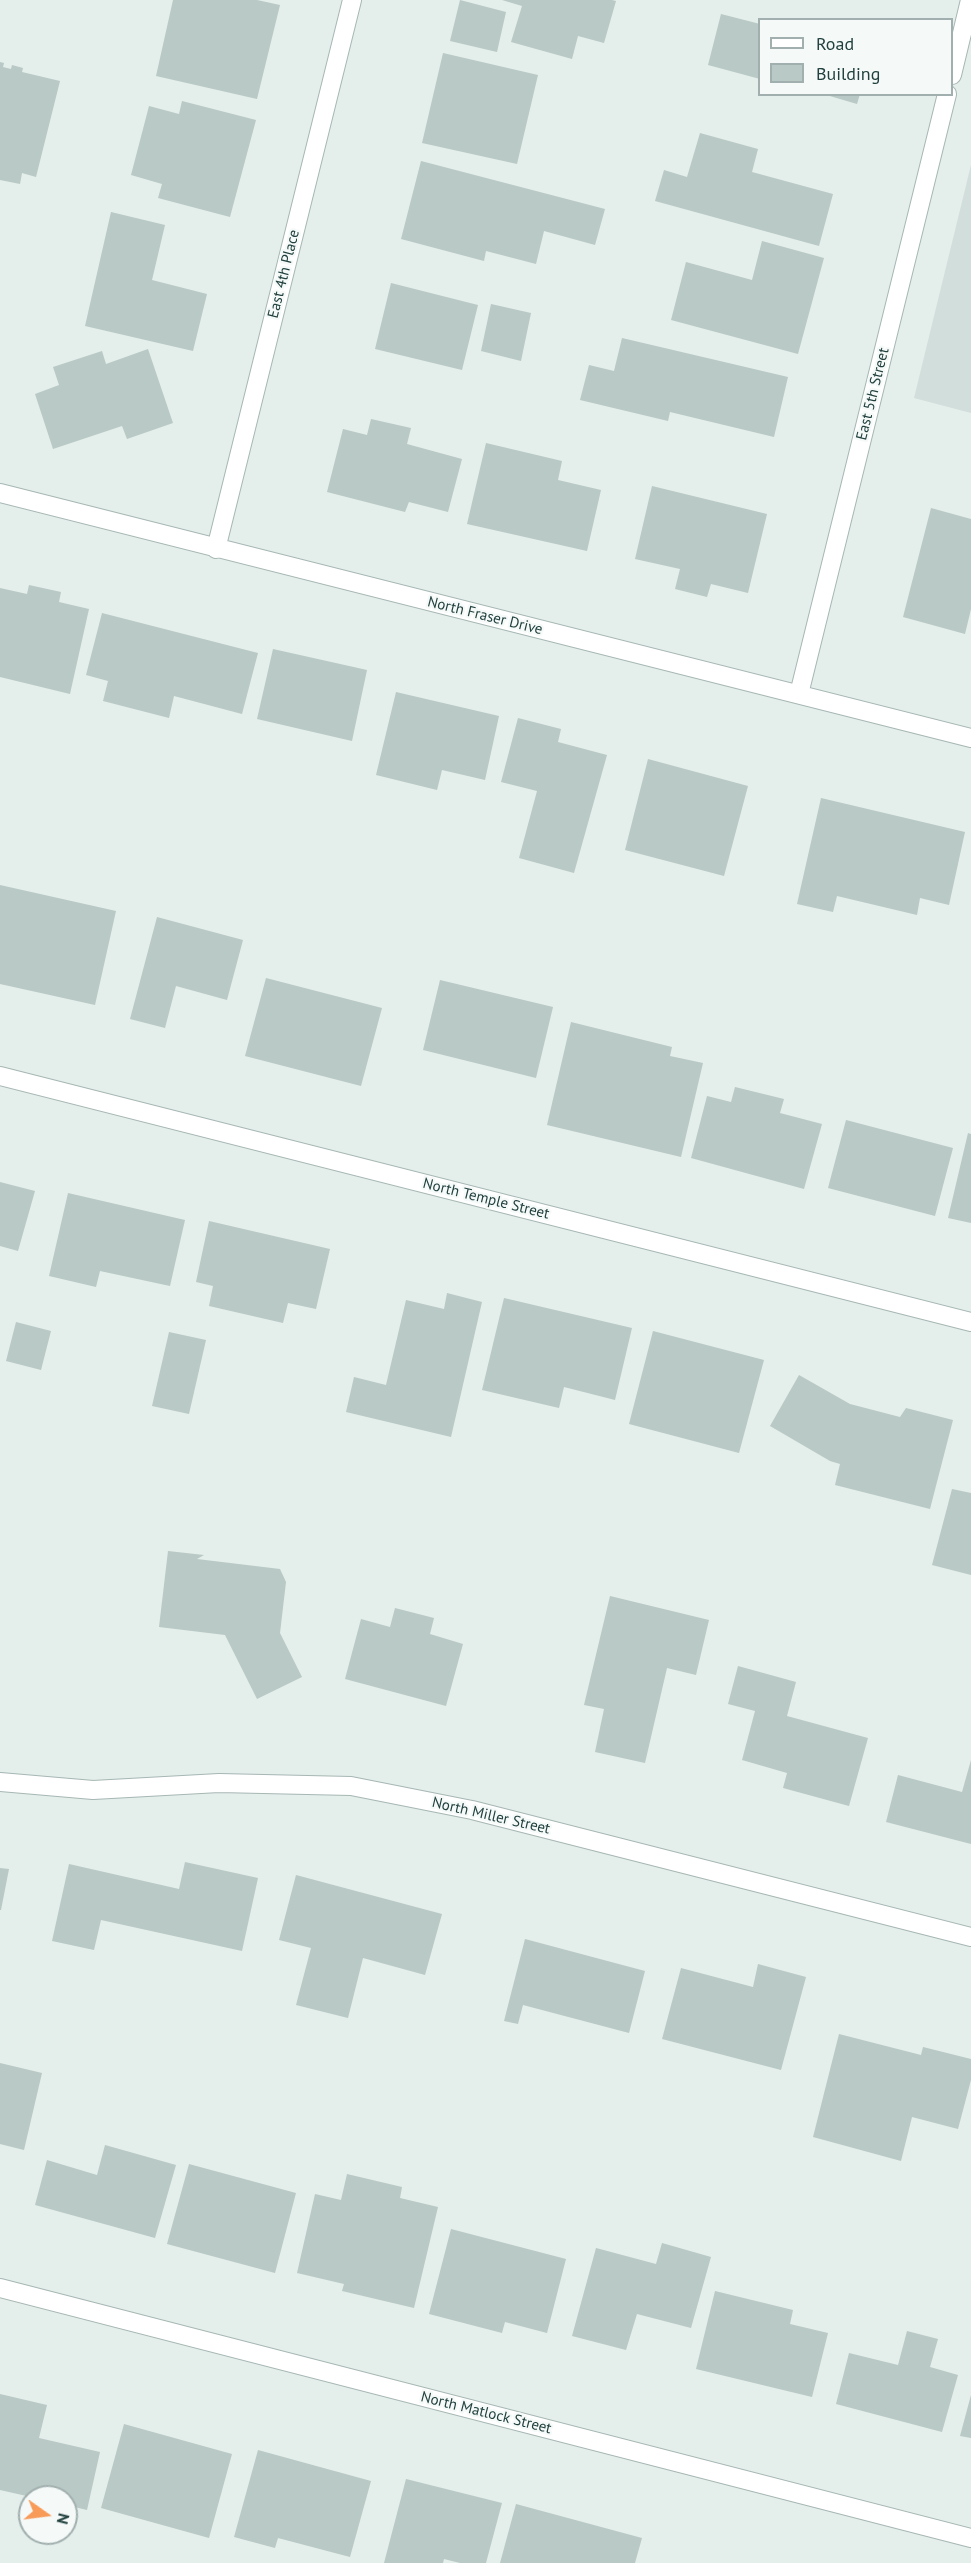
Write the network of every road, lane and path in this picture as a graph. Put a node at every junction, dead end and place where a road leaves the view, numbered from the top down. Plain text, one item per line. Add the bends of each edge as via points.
1 (352, 0) edge
2 (970, 0) edge
3 (953, 67) edge
4 (947, 96) edge
5 (0, 493) edge
6 (216, 549) junction
7 (799, 694) junction
8 (971, 738) edge
9 (0, 1076) edge
10 (971, 1322) edge
11 (0, 1782) edge
12 (971, 1936) edge
13 (0, 2288) edge
14 (971, 2538) edge

1 - 6 street, East 4th Place
2 - 3 street
4 - 7 street, East 5th Street
5 - 6 street, North Fraser Drive
6 - 7 street, North Fraser Drive
7 - 8 street, North Fraser Drive
9 - 10 street, North Temple Street
11 - 12 street, North Miller Street via 93,1790 219,1783 351,1786 472,1810
13 - 14 street, North Matlock Street

